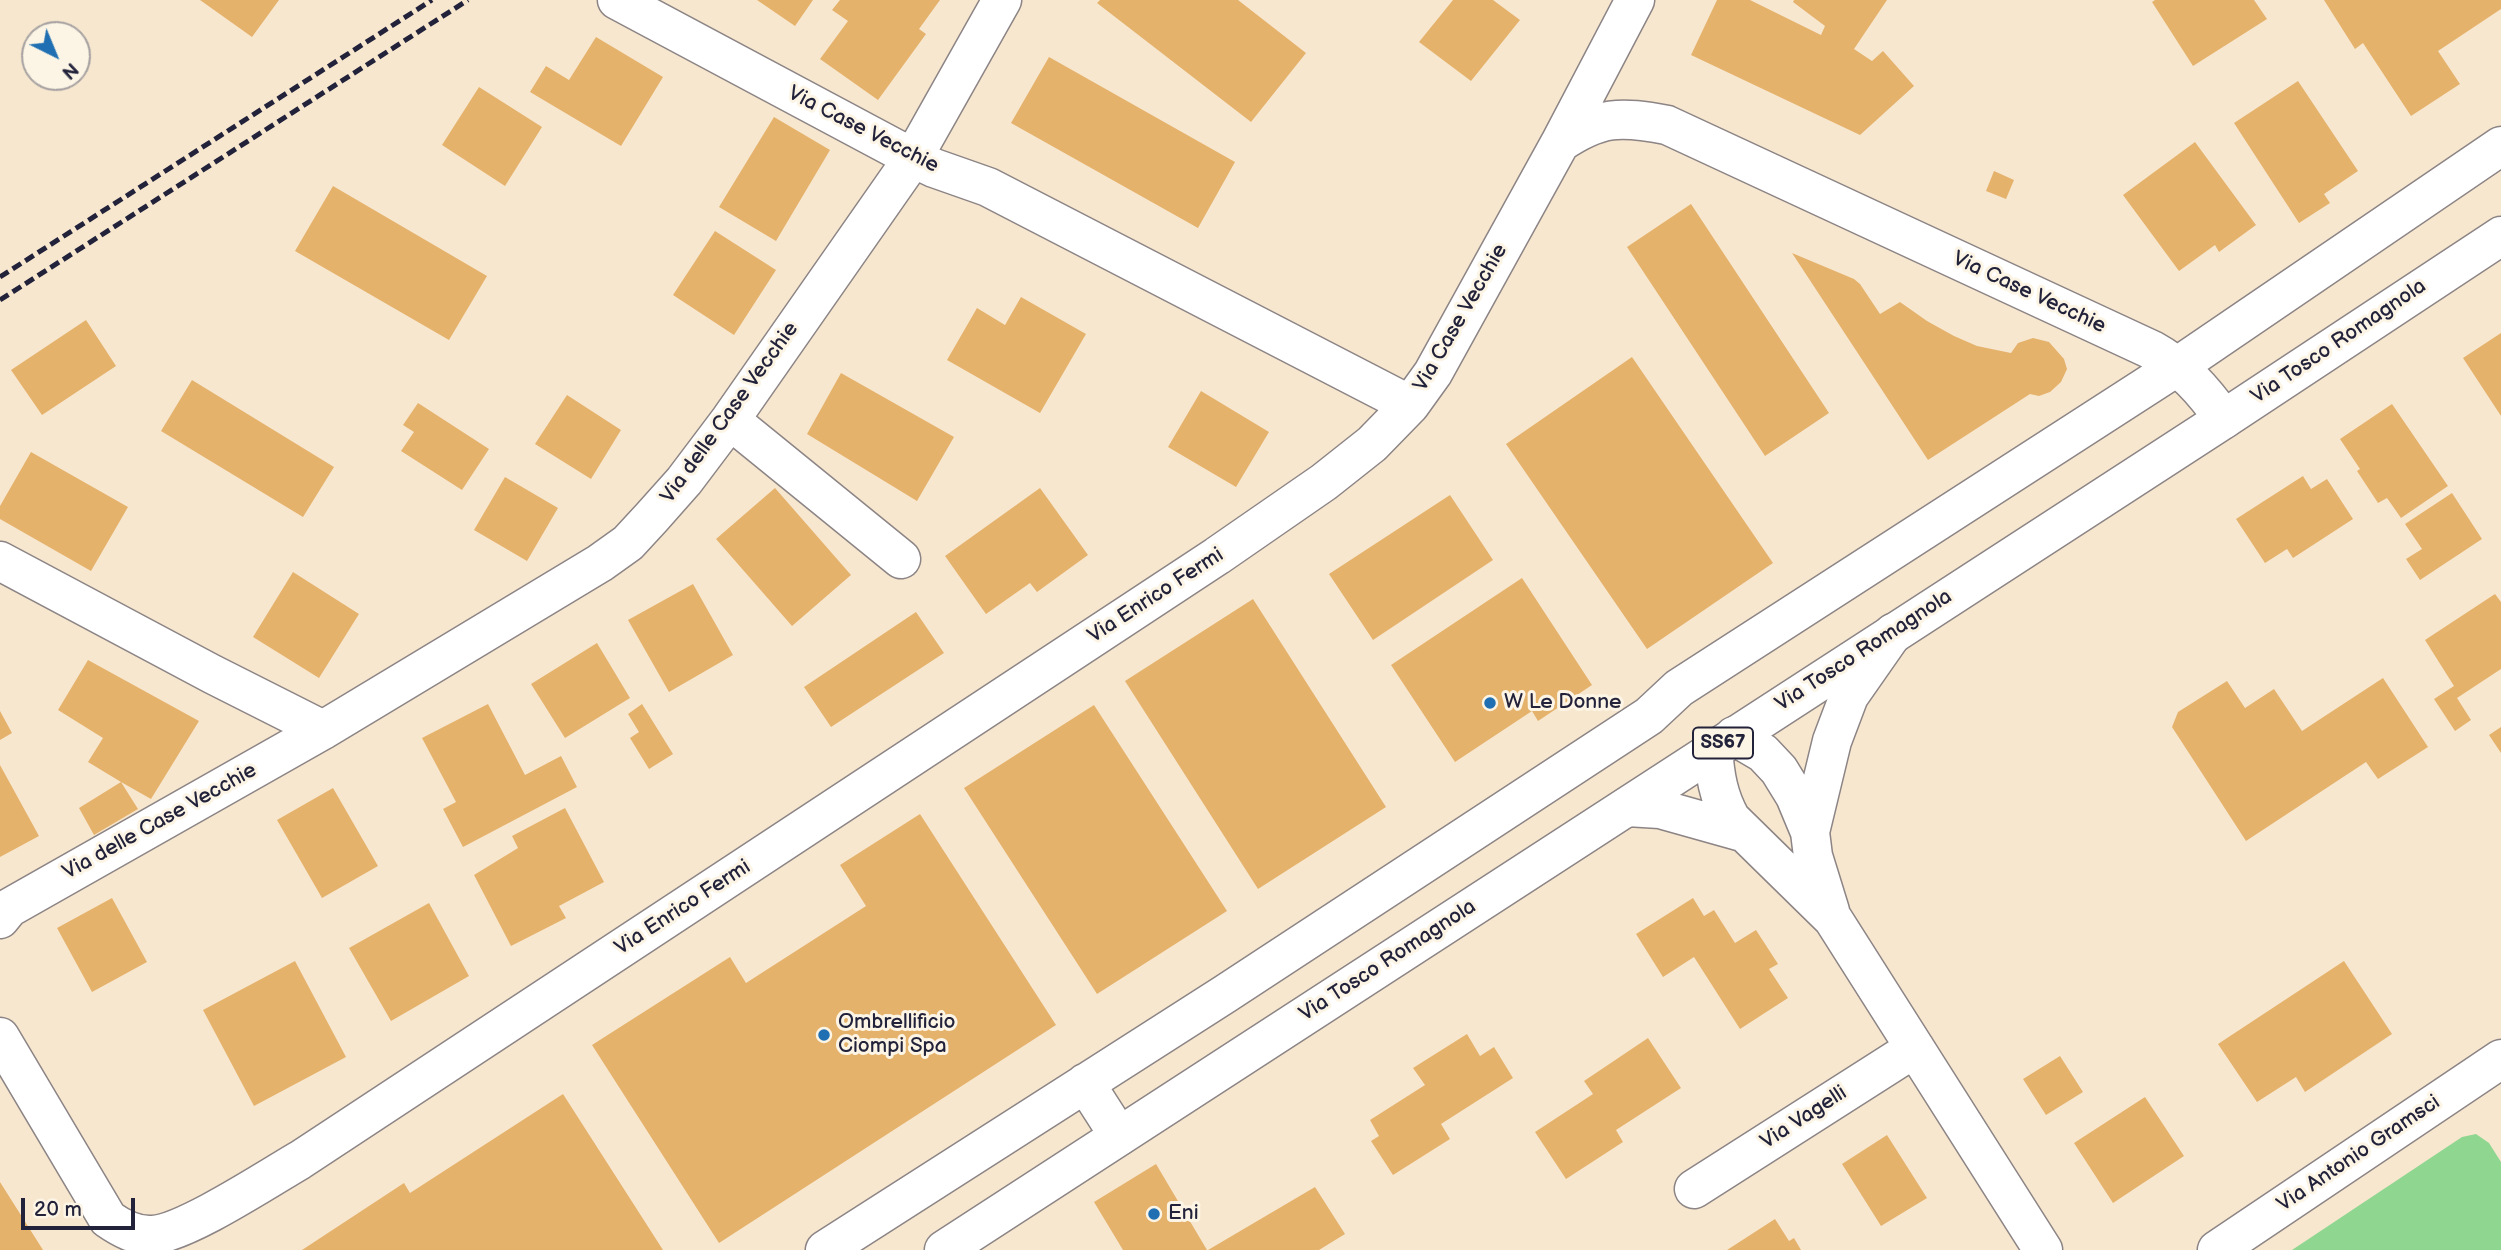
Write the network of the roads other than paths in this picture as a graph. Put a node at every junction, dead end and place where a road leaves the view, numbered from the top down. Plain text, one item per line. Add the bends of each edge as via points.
1 (617, 0) edge
2 (1002, 0) edge
3 (1635, 0) edge
4 (1560, 143) junction
5 (2501, 146) edge
6 (913, 158) junction
7 (2501, 236) edge
8 (2178, 366) junction
9 (1410, 405) junction
10 (2224, 419) junction
11 (730, 420) junction
12 (901, 559) dead end
13 (0, 561) edge
14 (1894, 632) junction
15 (323, 730) junction
16 (1724, 742) junction
17 (1627, 807) junction
18 (1742, 832) junction
19 (1810, 832) junction
20 (0, 919) edge
21 (1833, 919) junction
22 (0, 1037) edge
23 (1914, 1048) junction
24 (2497, 1071) edge
25 (1085, 1083) junction
26 (1119, 1136) junction
27 (1694, 1189) dead end
28 (825, 1250) edge
29 (944, 1250) edge
30 (2043, 1250) edge
31 (2217, 1250) edge

1 - 6 street, Via Case Vecchie
2 - 6 street, Via delle Case Vecchie
3 - 4 street
4 - 8 street, Via Case Vecchie via 1583,127 1605,121 1667,125
4 - 9 street, Via Case Vecchie via 1433,373
5 - 8 street
6 - 9 street, Via Case Vecchie via 988,187
6 - 11 street, Via delle Case Vecchie
7 - 10 street, Via Tosco Romagnola / SS67
8 - 10 street, Via Case Vecchie
8 - 25 street via 1679,688 1649,716
9 - 22 street, Via Enrico Fermi via 1372,444 1324,482 1217,556 300,1160 181,1228 154,1236 122,1229 107,1219
10 - 14 street, Via Tosco Romagnola / SS67
11 - 12 street
11 - 15 street, Via delle Case Vecchie via 684,481 628,543
13 - 15 street
14 - 16 street, Via Tosco Romagnola / SS67
14 - 19 street via 1849,696 1832,741
15 - 20 street, Via delle Case Vecchie via 9,908
16 - 17 street, Via Tosco Romagnola / SS67
16 - 18 street via 1716,785
16 - 19 street via 1763,753 1795,796
17 - 18 street via 1660,809
17 - 26 street, Via Tosco Romagnola / SS67
18 - 21 street
19 - 21 street via 1820,884
21 - 23 street
23 - 27 street, Via Vagelli
23 - 30 street
24 - 31 street, Via Antonio Gramsci
25 - 26 street
25 - 28 street
26 - 29 street, Via Tosco Romagnola / SS67

